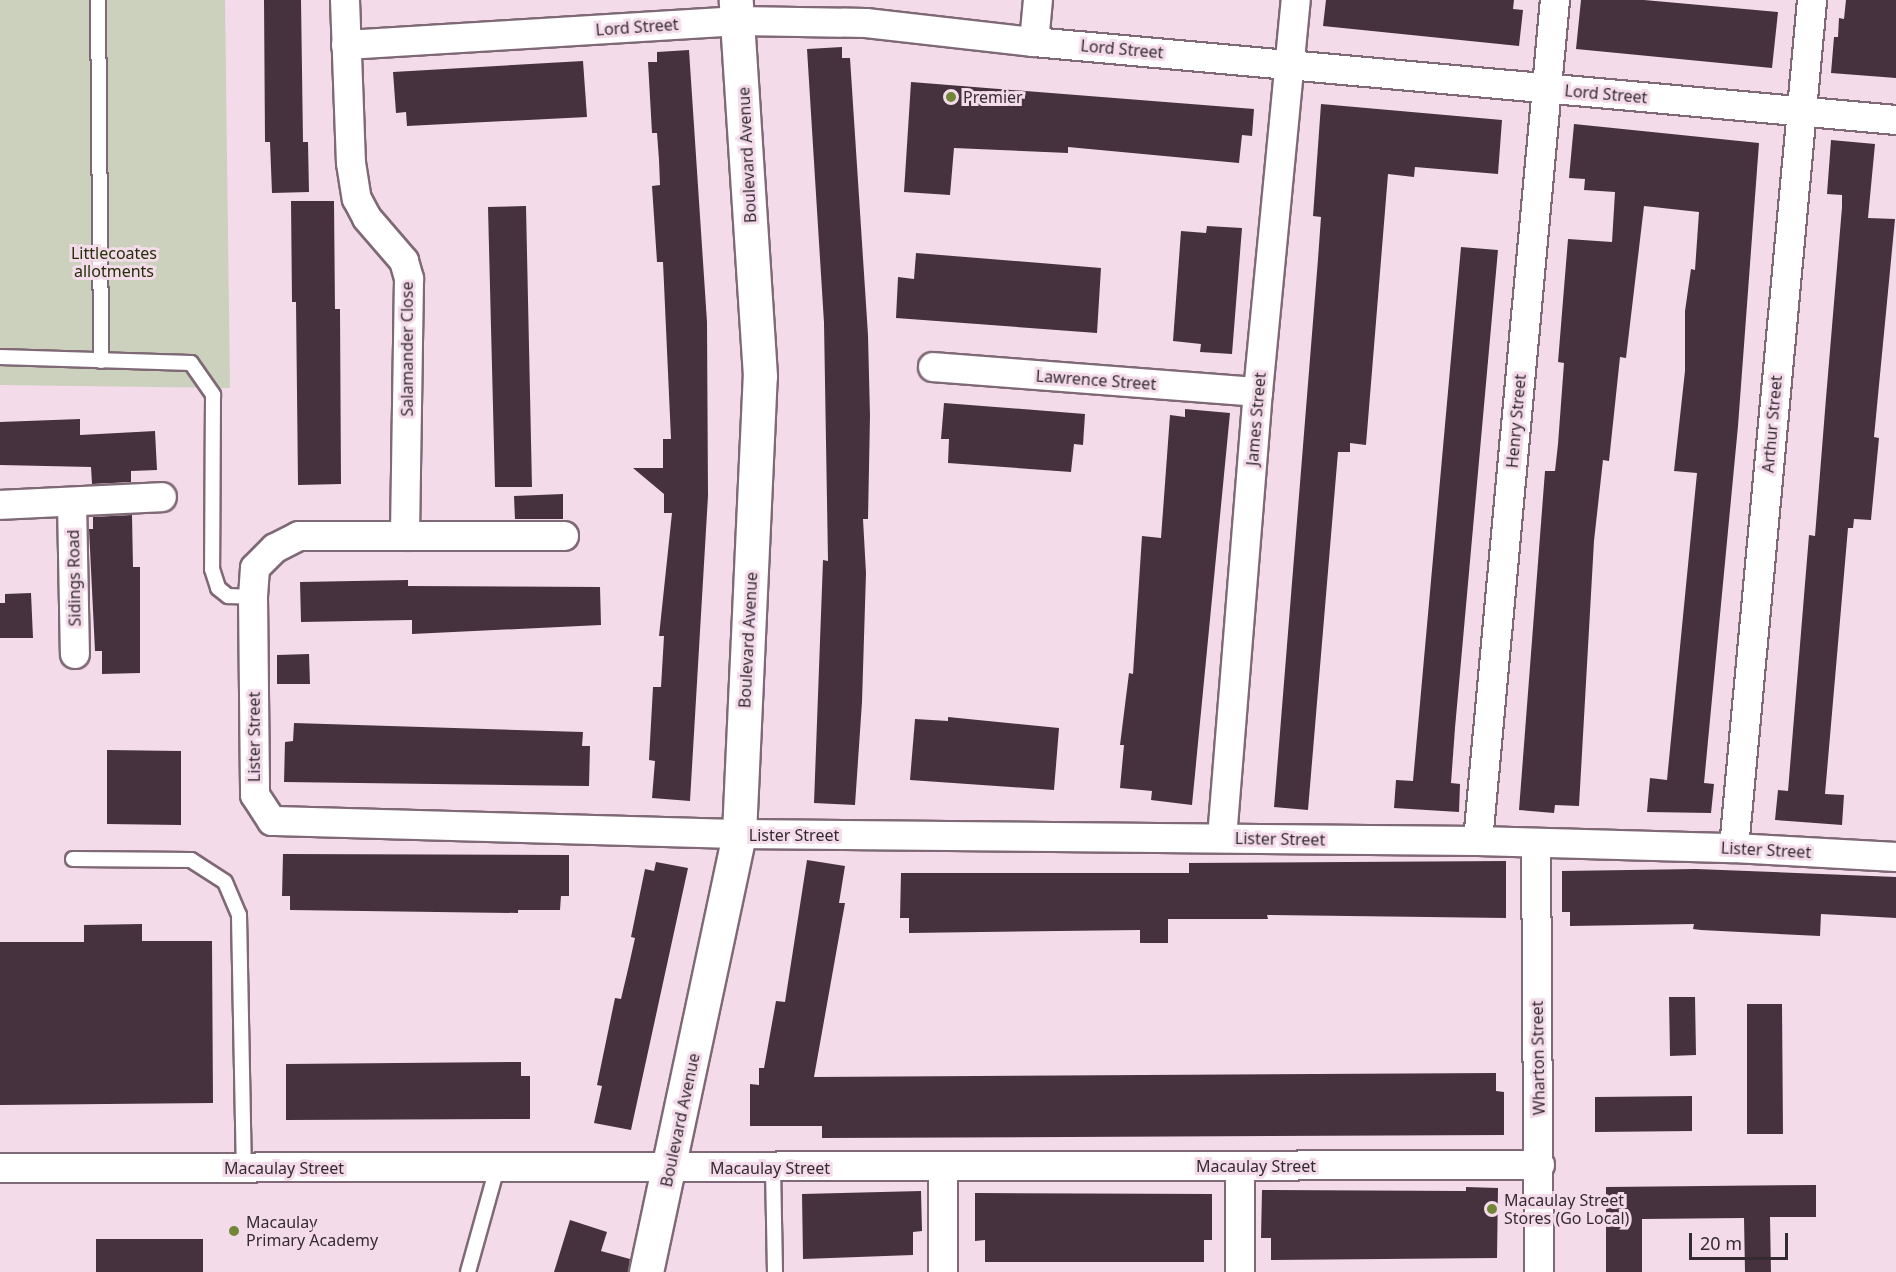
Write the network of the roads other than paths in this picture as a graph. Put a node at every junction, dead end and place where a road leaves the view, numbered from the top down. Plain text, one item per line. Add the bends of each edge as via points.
1 (98, 0) edge
2 (345, 0) edge
3 (1038, 0) edge
4 (1296, 0) edge
5 (1554, 0) edge
6 (1812, 0) edge
7 (738, 10) edge
8 (1035, 42) junction
9 (346, 45) junction
10 (1291, 63) junction
11 (1546, 89) junction
12 (1801, 112) junction
13 (1896, 120) edge
14 (0, 357) edge
15 (101, 360) junction
16 (933, 368) dead end
17 (1258, 392) junction
18 (162, 497) dead end
19 (72, 502) junction
20 (0, 505) edge
21 (405, 536) junction
22 (564, 536) dead end
23 (253, 597) junction
24 (75, 654) dead end
25 (739, 834) junction
26 (1222, 838) junction
27 (1478, 841) junction
28 (1536, 844) junction
29 (1734, 848) junction
30 (1896, 857) edge
31 (73, 859) dead end
32 (1540, 1165) junction
33 (1240, 1166) junction
34 (943, 1167) junction
35 (0, 1168) edge
36 (244, 1168) junction
37 (497, 1168) junction
38 (671, 1168) junction
39 (773, 1168) junction
40 (468, 1272) edge
41 (646, 1272) edge
42 (774, 1272) edge
43 (943, 1272) edge
44 (1240, 1272) edge
45 (1539, 1272) edge

1 - 15 lane
2 - 9 street, Salamander Close
3 - 8 street
4 - 10 street, James Street
5 - 11 street, Henry Street
6 - 12 street, Arthur Street
7 - 8 street, Lord Street
7 - 9 street, Lord Street
7 - 25 street, Boulevard Avenue via 760,376
8 - 10 street, Lord Street
9 - 21 street, Salamander Close via 351,163 357,199 367,218 404,261 409,279
10 - 11 street, Lord Street
10 - 17 street, James Street
11 - 12 street, Lord Street
11 - 27 street, Henry Street
12 - 13 street, Lord Street
12 - 29 street, Arthur Street
14 - 15 lane
15 - 23 lane via 190,363 210,390 212,569 219,588 228,596
16 - 17 street, Lawrence Street
17 - 26 street, James Street
18 - 19 street
19 - 20 street
19 - 24 street, Sidings Road
21 - 22 street, Lister Street
21 - 23 street, Lister Street via 299,536 275,548 255,568
23 - 25 street, Lister Street via 255,795 272,821
25 - 26 street, Lister Street
25 - 38 street, Boulevard Avenue
26 - 27 street, Lister Street
27 - 28 street, Lister Street
28 - 29 street, Lister Street
28 - 32 street, Wharton Street
29 - 30 street, Lister Street
31 - 36 lane via 191,860 225,882 239,915
32 - 33 street, Macaulay Street
32 - 45 street, Wharton Street
33 - 34 street, Macaulay Street
33 - 44 street
34 - 39 street, Macaulay Street
34 - 43 street
35 - 36 street, Macaulay Street
36 - 37 street, Macaulay Street
37 - 38 street, Macaulay Street
37 - 40 lane
38 - 39 street, Macaulay Street
38 - 41 street, Boulevard Avenue
39 - 42 lane

